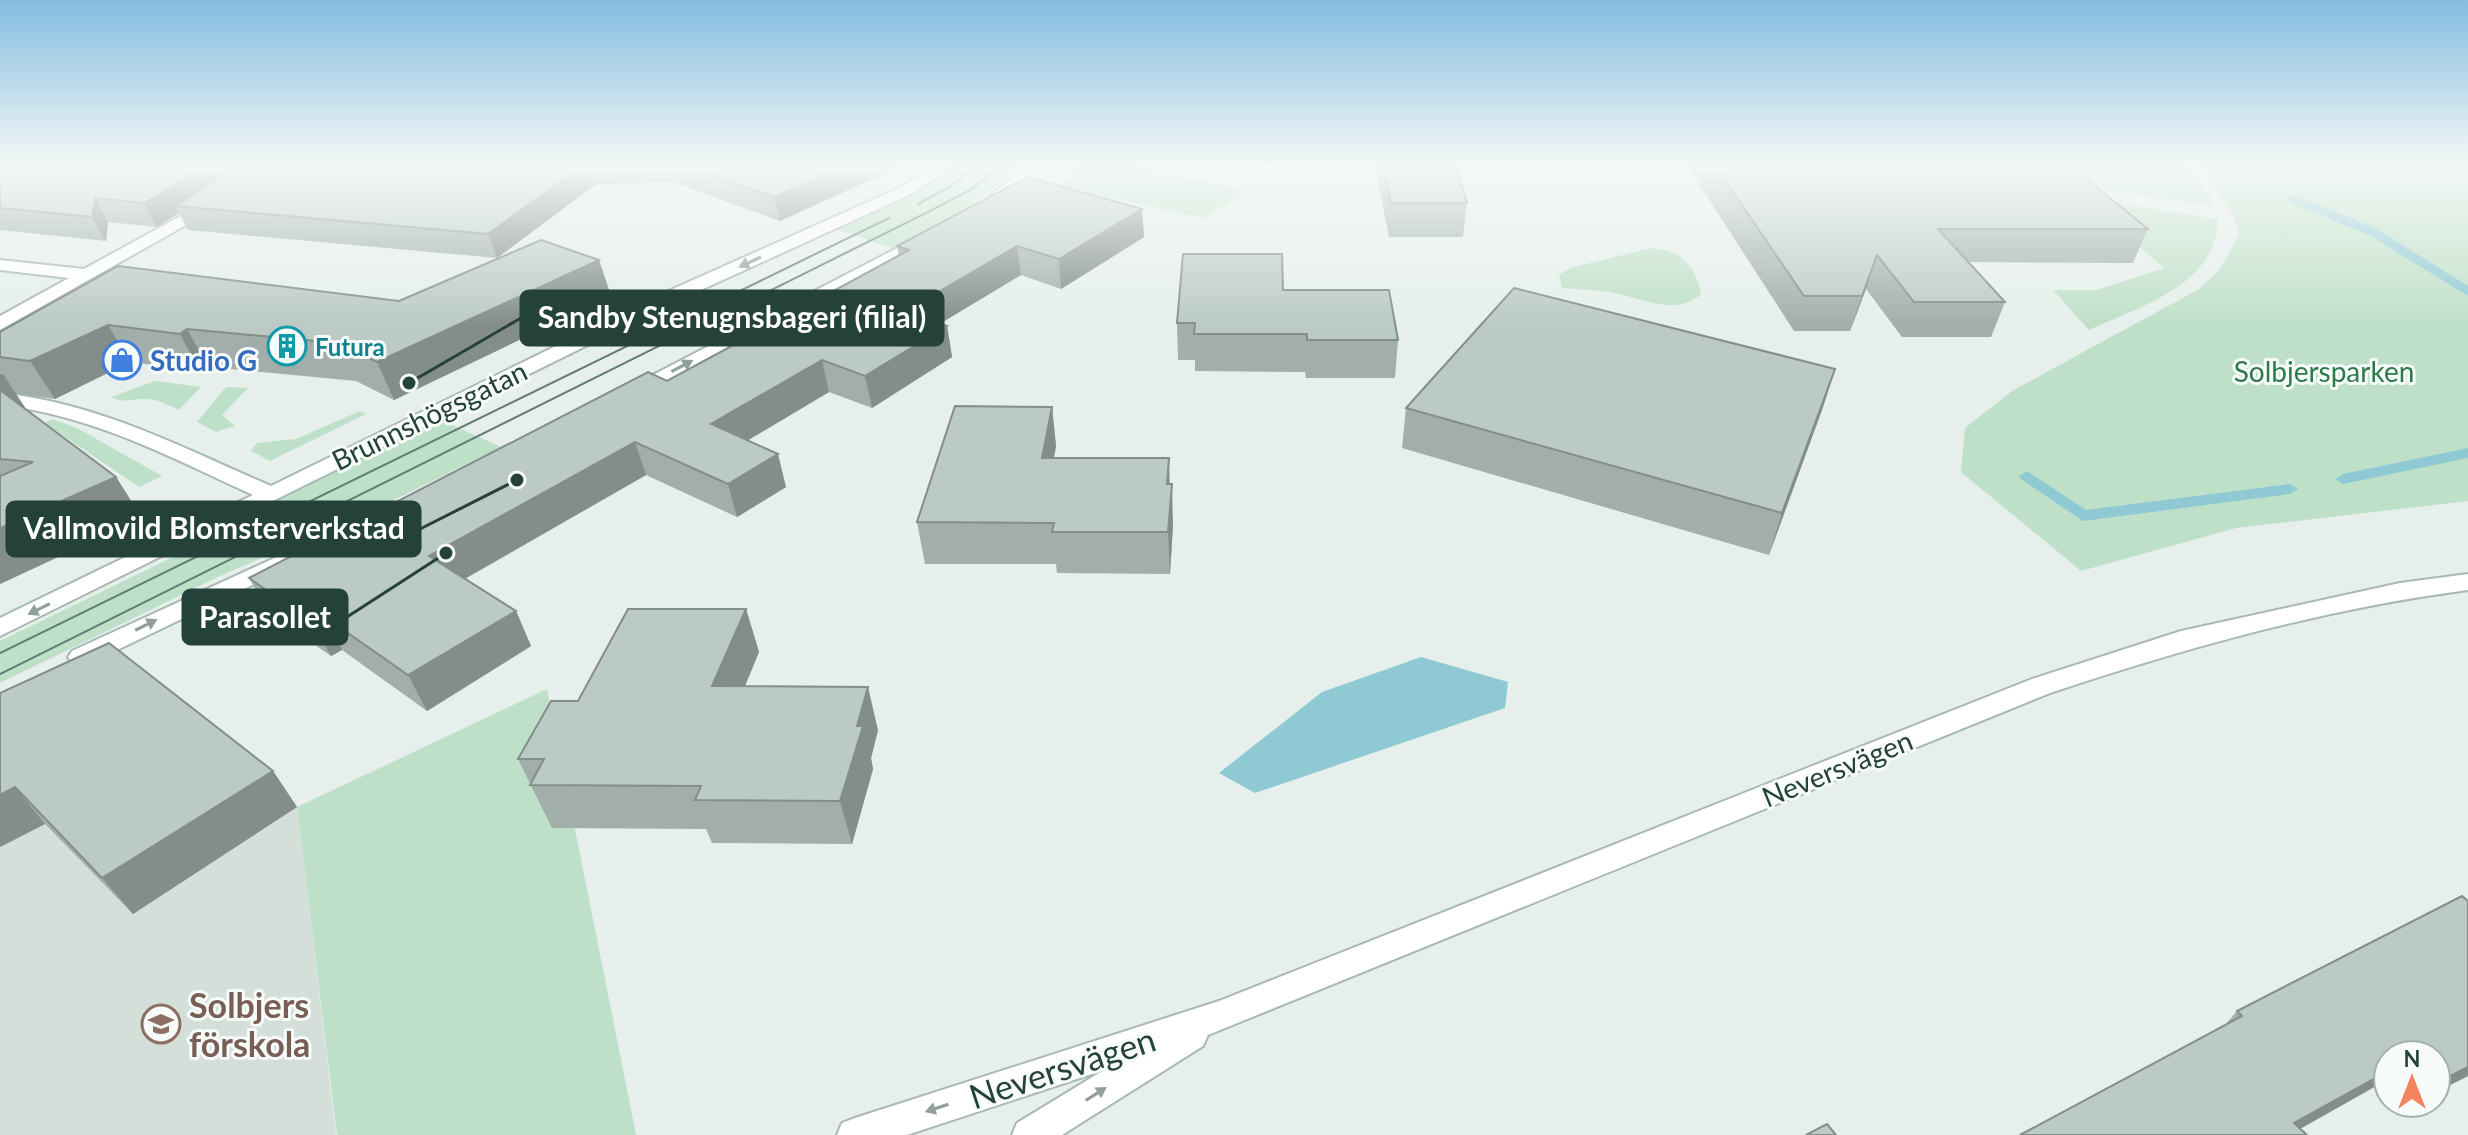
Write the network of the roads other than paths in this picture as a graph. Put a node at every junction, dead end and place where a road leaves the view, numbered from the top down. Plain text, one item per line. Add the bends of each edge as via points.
1 (187, 220) edge
2 (843, 220) edge
3 (948, 227) edge
4 (0, 265) edge
5 (83, 274) junction
6 (0, 324) edge
7 (620, 398) edge
8 (0, 399) edge
9 (268, 493) junction
10 (326, 542) edge
11 (2468, 582) edge
12 (0, 628) edge
13 (57, 669) edge
14 (1224, 1015) junction
15 (855, 1135) edge
16 (1030, 1135) edge

1 - 5 street
2 -> 9 street, Brunnshögsgatan
7 -> 3 street
4 - 5 street
5 - 6 street
8 - 9 street via 76,410 131,429
9 -> 12 street, Brunnshögsgatan
13 -> 10 street
11 - 14 street, Neversvägen via 2400,591 2181,640 2041,686
14 -> 15 street, Neversvägen
16 -> 14 street, Neversvägen

